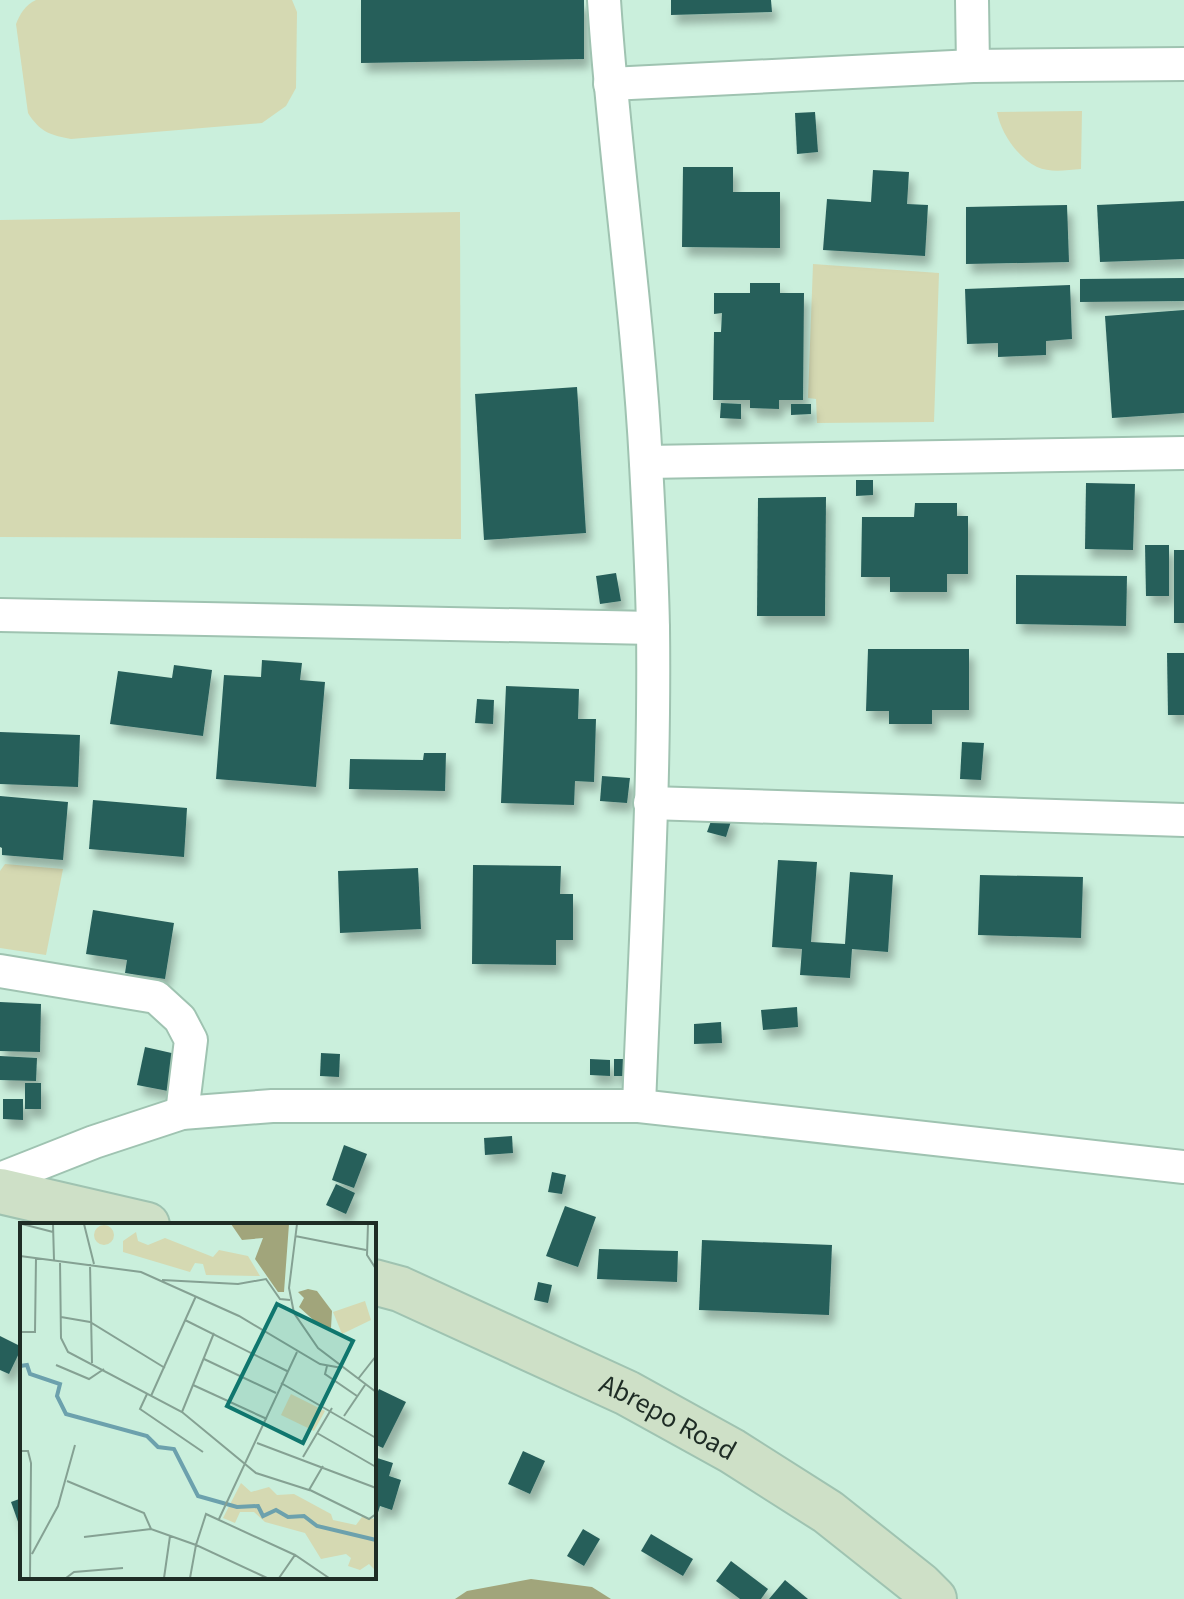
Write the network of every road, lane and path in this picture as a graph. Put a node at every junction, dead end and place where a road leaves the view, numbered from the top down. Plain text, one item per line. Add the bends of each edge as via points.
1 (604, 0) edge
2 (972, 0) edge
3 (1184, 64) edge
4 (973, 66) junction
5 (610, 84) junction
6 (1184, 453) edge
7 (646, 462) junction
8 (0, 615) edge
9 (653, 628) junction
10 (650, 803) junction
11 (1184, 820) edge
12 (0, 971) edge
13 (639, 1106) junction
14 (182, 1113) junction
15 (1184, 1167) edge
16 (0, 1179) edge
17 (0, 1191) edge
18 (138, 1223) edge
19 (376, 1283) edge
20 (934, 1599) edge

1 - 5 street
2 - 4 street
3 - 4 street
4 - 5 street
5 - 7 street
6 - 7 street
7 - 9 street
8 - 9 street
9 - 10 street
10 - 11 street
10 - 13 street
12 - 14 street via 156,997 180,1019 191,1040
13 - 14 street via 272,1106
13 - 15 street
14 - 16 street
17 - 18 main road
19 - 20 main road, Abrepo Road via 627,1393 732,1451 828,1512

